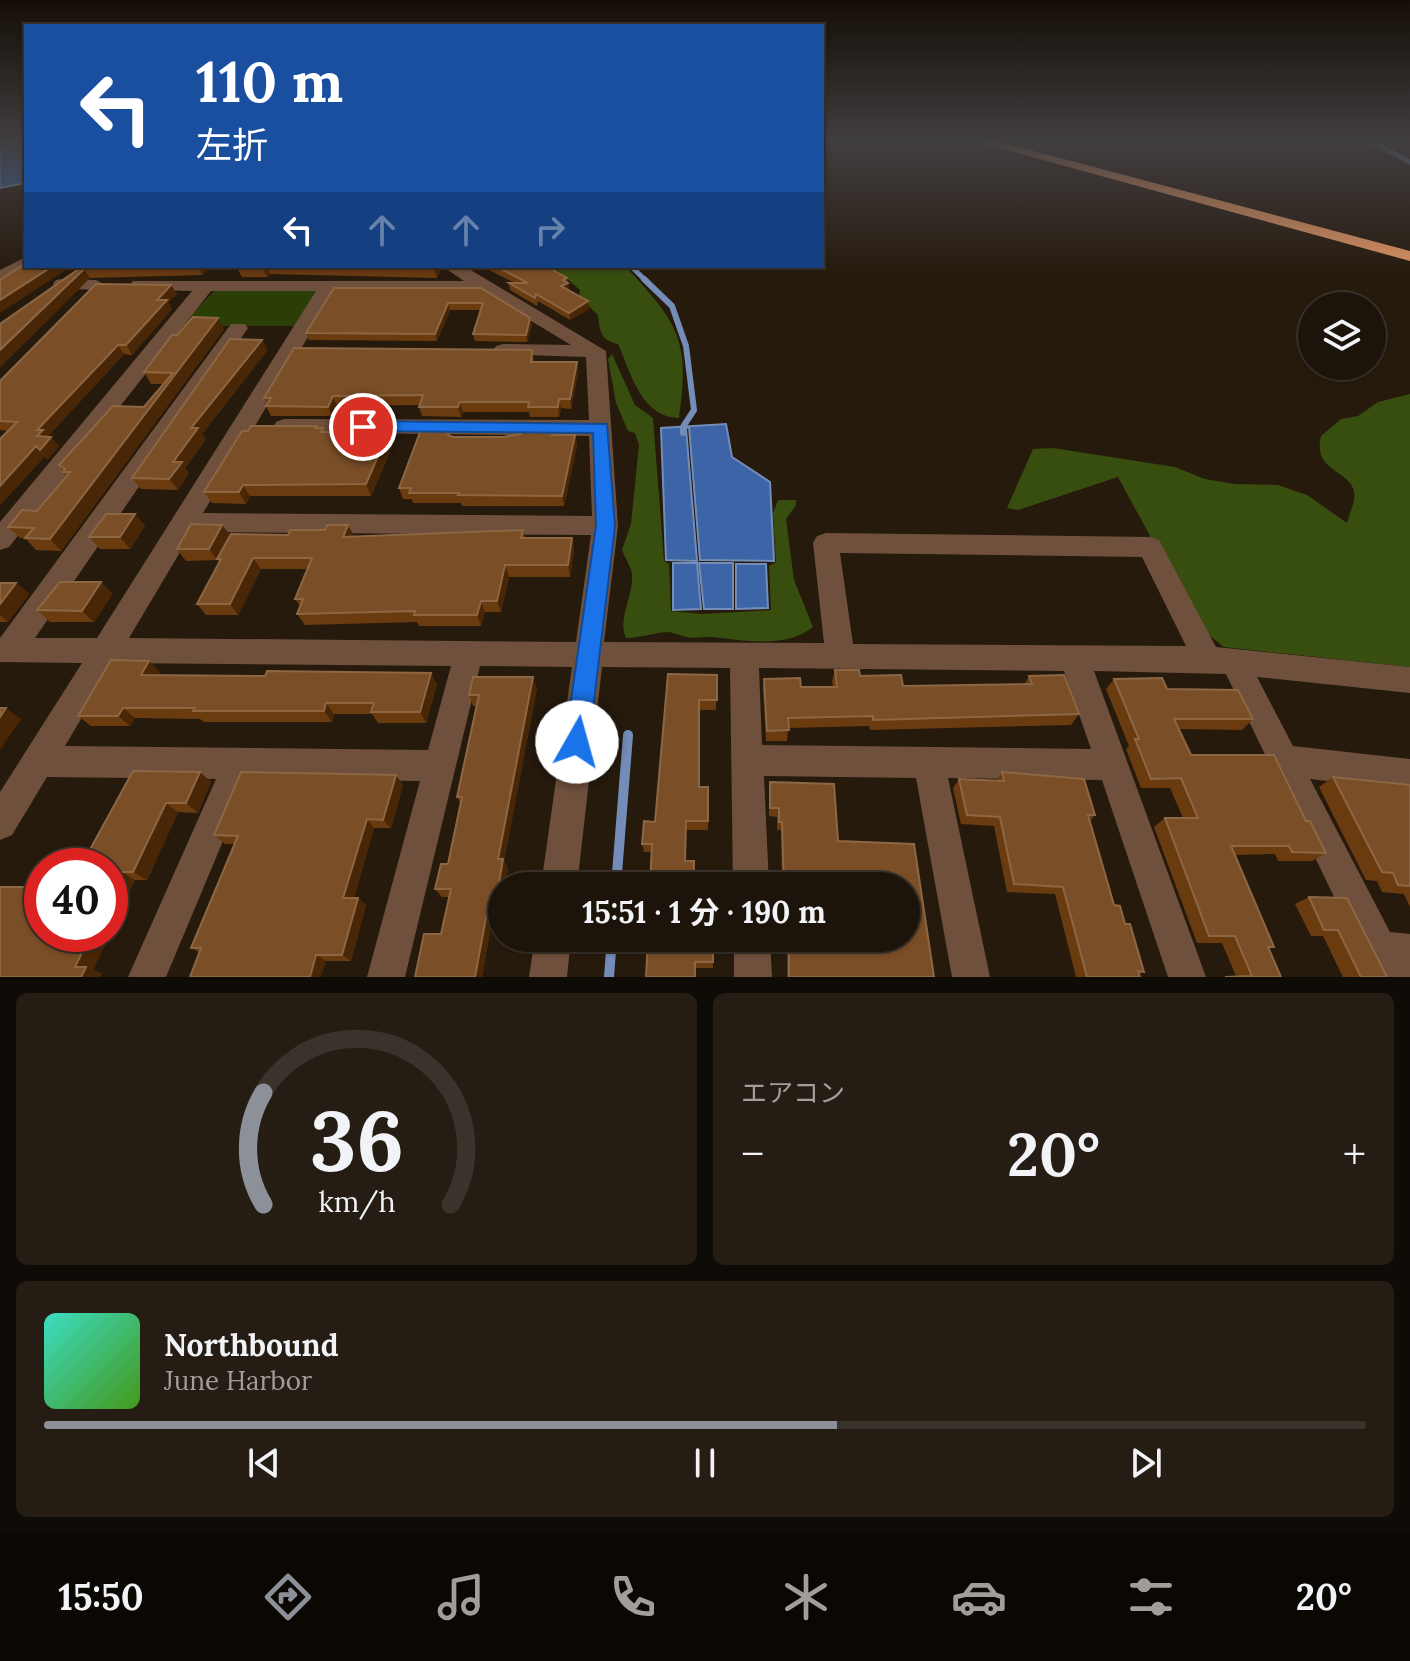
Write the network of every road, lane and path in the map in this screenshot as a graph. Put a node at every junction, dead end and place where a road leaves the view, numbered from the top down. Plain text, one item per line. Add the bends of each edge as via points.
1 (1155, 188) edge
2 (1410, 256) edge
3 (24, 263) edge
4 (86, 268) edge
5 (454, 268) edge
6 (0, 278) edge
7 (96, 285) junction
8 (206, 285) junction
9 (329, 286) junction
10 (485, 287) junction
11 (75, 306) edge
12 (238, 328) dead end
13 (490, 350) edge
14 (596, 351) junction
15 (244, 426) junction
16 (601, 428) junction
17 (185, 522) junction
18 (605, 526) junction
19 (0, 540) edge
20 (5, 650) edge
21 (108, 650) junction
22 (469, 653) junction
23 (588, 655) junction
24 (744, 656) junction
25 (840, 657) junction
26 (1075, 659) junction
27 (1220, 660) junction
28 (1410, 680) edge
29 (748, 760) junction
30 (1283, 760) junction
31 (38, 761) junction
32 (929, 762) junction
33 (239, 764) junction
34 (1111, 765) junction
35 (439, 766) junction
36 (1410, 775) edge
37 (0, 823) edge
38 (561, 872) edge
39 (751, 872) edge
40 (551, 952) edge
41 (752, 952) edge
42 (1394, 960) edge
43 (147, 977) edge
44 (386, 977) edge
45 (548, 977) edge
46 (753, 977) edge
47 (971, 977) edge
48 (1187, 977) edge

1 - 2 highway
3 - 6 street
4 - 7 street via 56,288
5 - 10 street
7 - 8 street
7 - 11 street
8 - 9 street
8 - 19 street
9 - 10 street
9 - 15 street via 299,349
10 - 14 street
12 - 20 street
13 - 14 street
14 - 16 street
15 - 16 street
15 - 17 street
16 - 18 street
17 - 18 street
17 - 21 street
18 - 23 street
20 - 21 street
21 - 22 street
21 - 31 street
22 - 23 street
22 - 35 street
23 - 24 street
23 - 38 street
24 - 25 street
24 - 29 street
25 - 26 street
25 - 27 street via 826,543 1150,547
26 - 27 street
26 - 34 street
27 - 28 street
27 - 30 street
29 - 32 street
29 - 39 street
30 - 36 street
30 - 42 street
31 - 33 street
31 - 37 street
32 - 34 street
32 - 47 street
33 - 35 street
33 - 43 street
34 - 48 street
35 - 44 street
40 - 45 street
41 - 46 street

